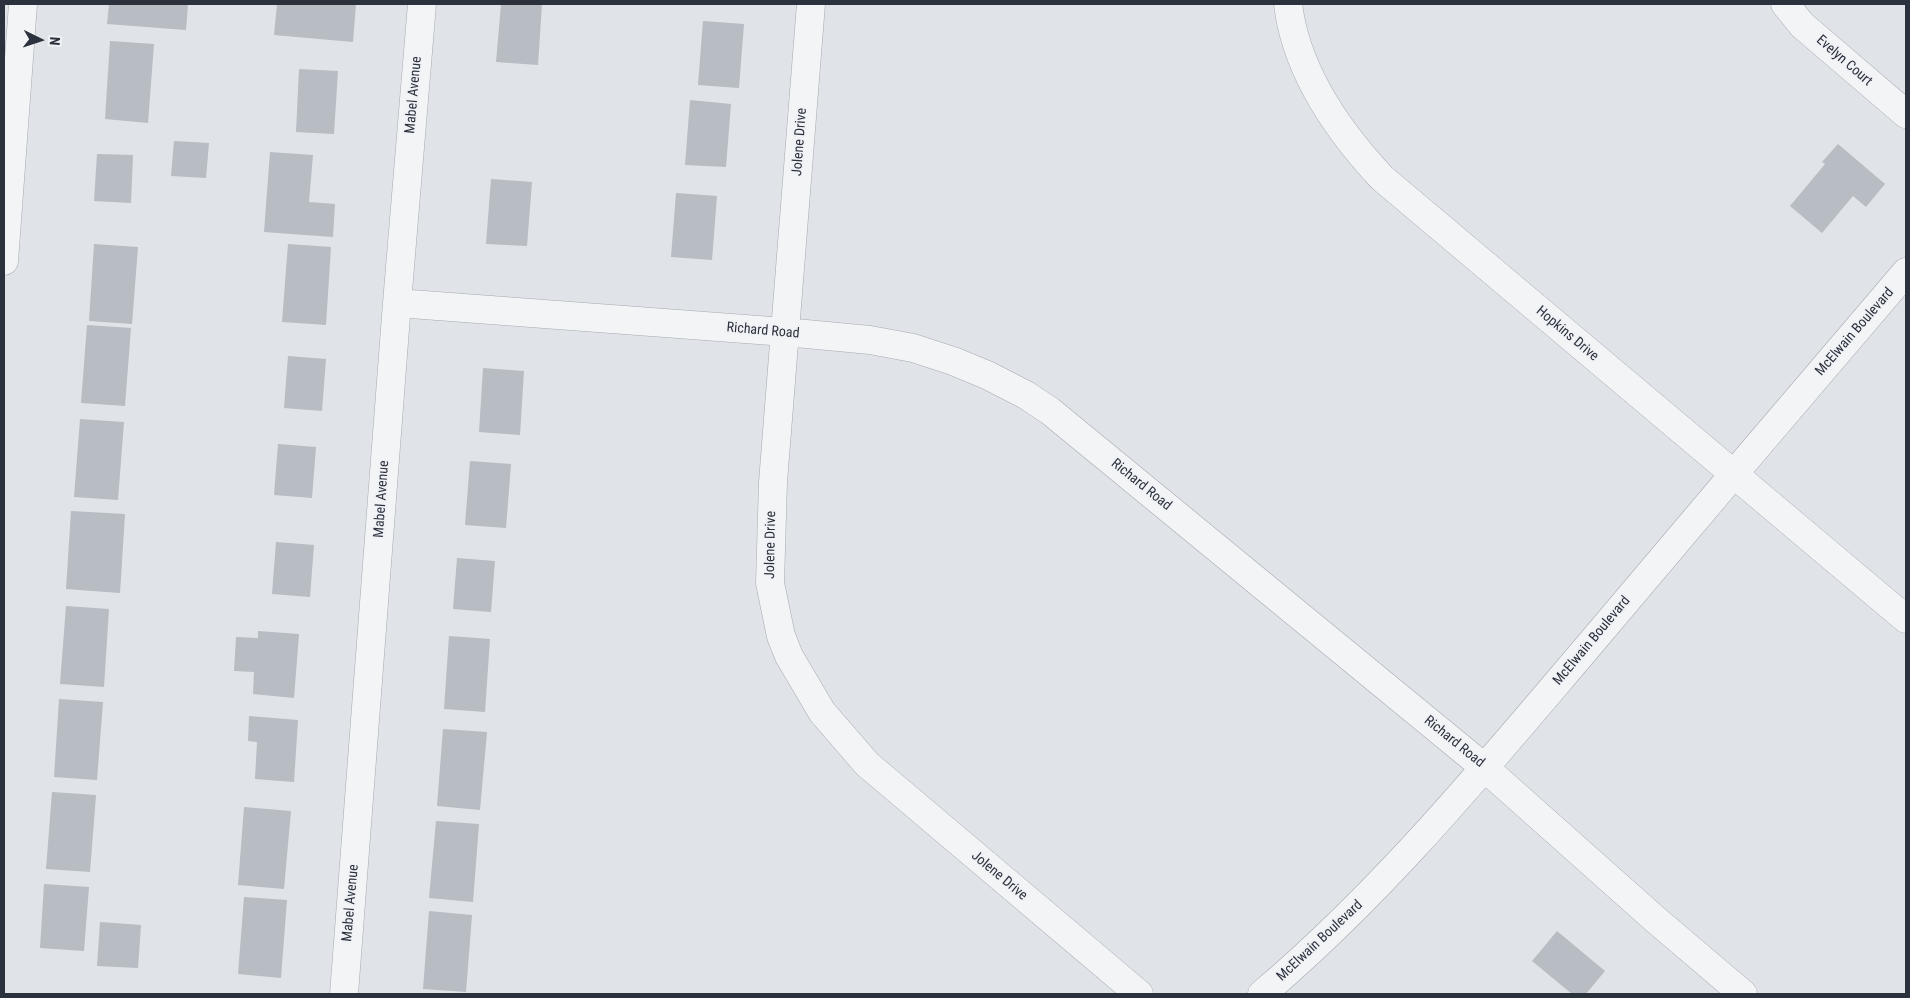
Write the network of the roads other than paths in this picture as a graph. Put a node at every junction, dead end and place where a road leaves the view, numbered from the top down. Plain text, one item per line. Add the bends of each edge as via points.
1 (23, 4) edge
2 (422, 4) edge
3 (811, 4) edge
4 (1288, 4) edge
5 (1785, 4) edge
6 (1906, 114) edge
7 (4, 262) edge
8 (1906, 272) edge
9 (397, 302) junction
10 (785, 332) junction
11 (1733, 473) junction
12 (1906, 619) edge
13 (1485, 768) junction
14 (344, 994) edge
15 (1139, 994) edge
16 (1262, 994) edge
17 (1743, 994) edge

1 - 7 street
2 - 9 street, Mabel Avenue
3 - 10 street, Jolene Drive
4 - 11 street, Hopkins Drive via 1299,52 1324,105 1359,154 1382,178
5 - 6 street, Evelyn Court via 1802,25
8 - 11 street, McElwain Boulevard
9 - 10 street, Richard Road
9 - 14 street, Mabel Avenue
10 - 13 street, Richard Road via 870,340 913,348 987,375 1026,395 1050,411
10 - 15 street, Jolene Drive via 773,482 770,582 781,636 789,656 822,712 867,764
11 - 12 street, Hopkins Drive
11 - 13 street, McElwain Boulevard
13 - 16 street, McElwain Boulevard via 1365,899
13 - 17 street, Richard Road

